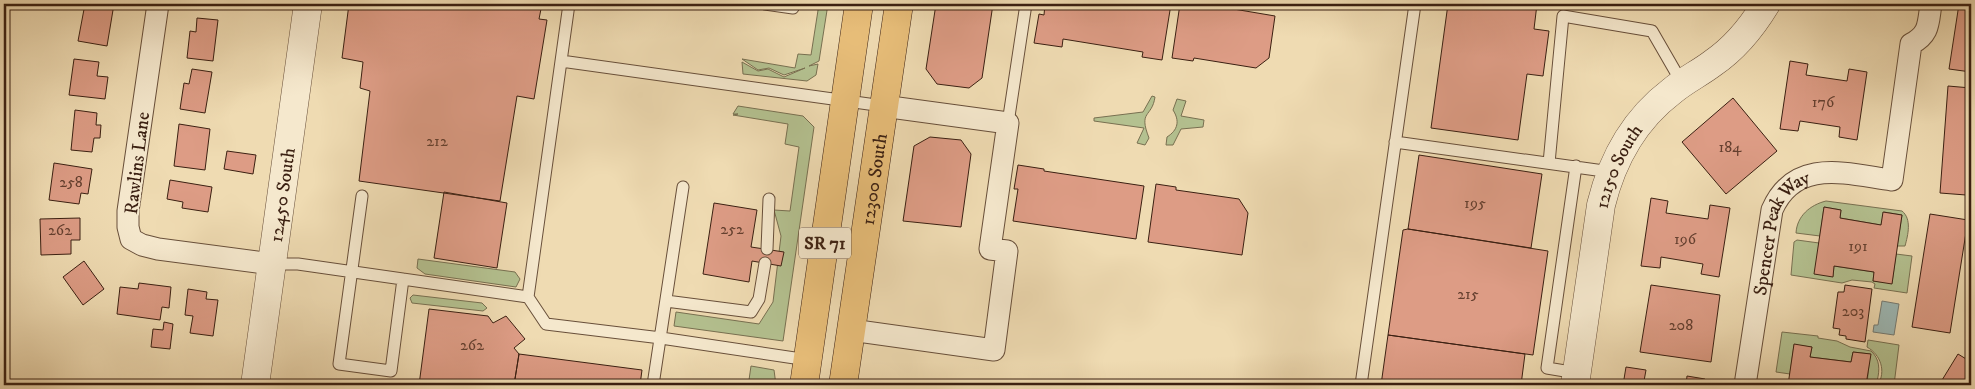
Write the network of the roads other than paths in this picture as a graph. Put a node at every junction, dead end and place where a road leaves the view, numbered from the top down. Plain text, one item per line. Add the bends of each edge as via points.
1 (158, 4) edge
2 (308, 4) edge
3 (569, 4) edge
4 (766, 4) edge
5 (859, 4) edge
6 (899, 4) edge
7 (1026, 4) edge
8 (1415, 4) edge
9 (1766, 4) edge
10 (1931, 4) edge
11 (793, 8) dead end
12 (561, 61) junction
13 (1682, 83) junction
14 (846, 102) junction
15 (883, 106) junction
16 (1008, 123) junction
17 (1395, 142) junction
18 (1549, 163) junction
19 (1576, 166) junction
20 (1611, 172) junction
21 (683, 187) dead end
22 (362, 196) dead end
23 (769, 199) dead end
24 (767, 249) dead end
25 (765, 263) dead end
26 (272, 264) junction
27 (351, 272) junction
28 (403, 279) junction
29 (528, 297) junction
30 (666, 301) junction
31 (852, 330) junction
32 (661, 338) junction
33 (808, 377) edge
34 (1576, 379) edge
35 (255, 385) edge
36 (653, 385) edge
37 (843, 385) edge
38 (1361, 385) edge
39 (1745, 385) edge

1 - 26 street, Rawlins Lane via 128,211 131,239 158,249
2 - 26 street, 12450 South
3 - 12 lane
4 - 11 lane
5 - 14 main road, 12300 South / SR 71
6 - 15 main road, 12300 South / SR 71
7 - 16 lane
8 - 17 lane
9 - 13 street, 12150 South via 1750,28 1727,52
10 - 39 street, Spencer Peak Way via 1927,31 1922,39 1912,44 1892,180 1811,173 1786,186 1778,196 1772,210
12 - 14 lane
12 - 29 lane
13 - 18 lane via 1652,31 1563,16
13 - 20 street, 12150 South via 1647,114 1623,147
14 - 15 lane
14 - 33 main road, 12300 South / SR 71
15 - 16 street
15 - 31 main road, 12300 South / SR 71
16 - 31 street via 990,249 1007,252 994,350
17 - 18 lane
17 - 38 lane
18 - 19 lane
19 - 20 lane
19 - 34 lane via 1546,368
20 - 34 street, 12150 South via 1601,205
21 - 30 lane
22 - 27 lane
23 - 24 lane
25 - 30 lane via 759,298 751,312
26 - 27 lane via 298,264
26 - 35 street, 12450 South
27 - 28 lane
27 - 28 lane via 339,364 391,371
28 - 29 lane
29 - 32 lane via 546,324
30 - 32 lane
31 - 37 main road, 12300 South / SR 71
32 - 33 lane
32 - 36 lane

